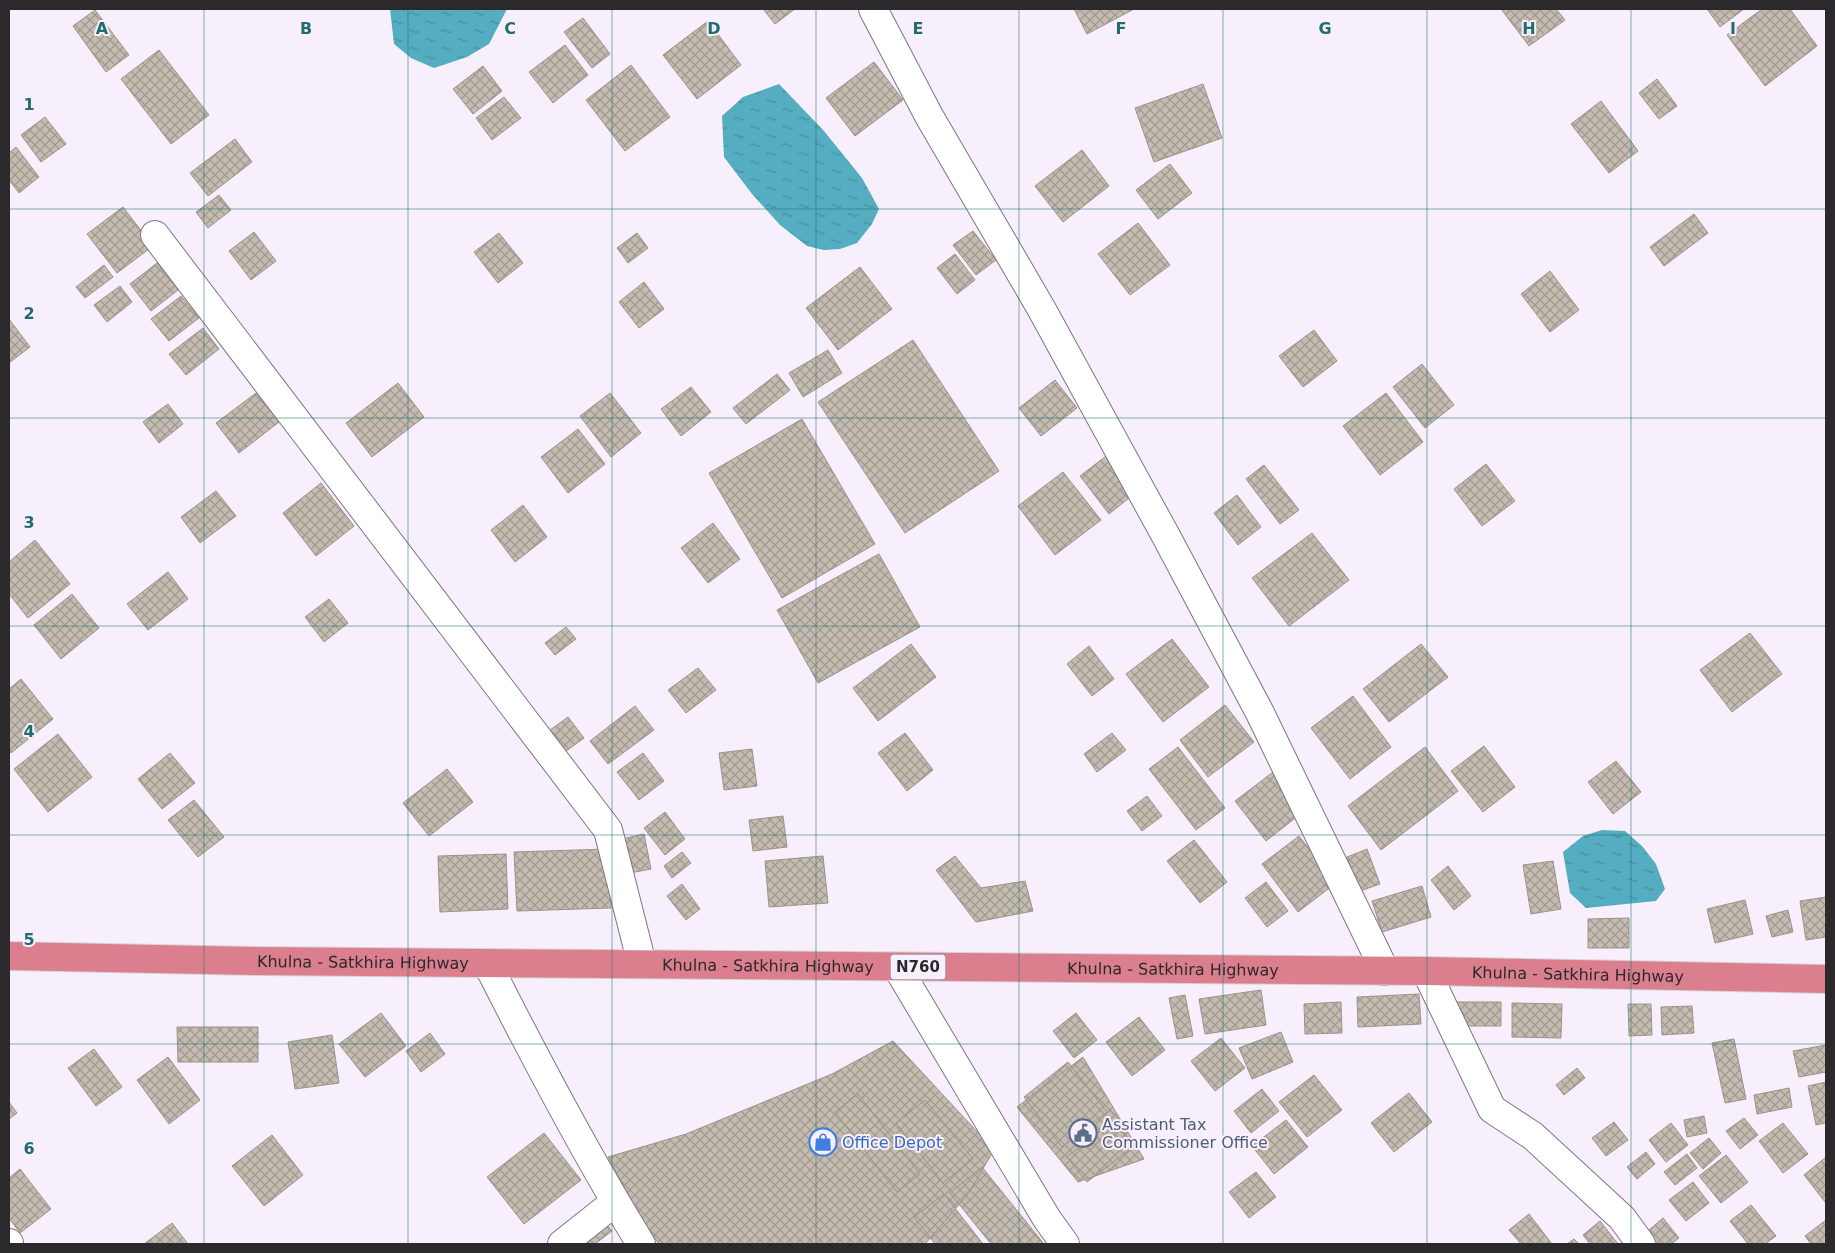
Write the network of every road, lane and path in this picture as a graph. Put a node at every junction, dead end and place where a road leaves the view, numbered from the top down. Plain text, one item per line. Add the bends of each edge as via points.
1 (873, 9) edge
2 (155, 235) dead end
3 (9, 956) edge
4 (487, 963) junction
5 (642, 964) junction
6 (897, 966) junction
7 (1385, 971) junction
8 (1426, 971) junction
9 (1826, 979) edge
10 (615, 1202) junction
11 (562, 1244) edge
12 (641, 1244) edge
13 (1065, 1244) edge
14 (1641, 1244) edge

1 - 7 street via 928,116 1041,308 1167,538 1260,713
2 - 5 street via 608,830
3 - 4 highway, Khulna - Satkhira Highway / N760
4 - 5 highway, Khulna - Satkhira Highway / N760
4 - 10 street via 532,1054
5 - 6 highway, Khulna - Satkhira Highway / N760
6 - 7 highway, Khulna - Satkhira Highway / N760
6 - 13 street
7 - 8 highway, Khulna - Satkhira Highway / N760
8 - 9 highway, Khulna - Satkhira Highway / N760
8 - 14 street via 1492,1108 1534,1136 1622,1218
10 - 11 street
10 - 12 street

